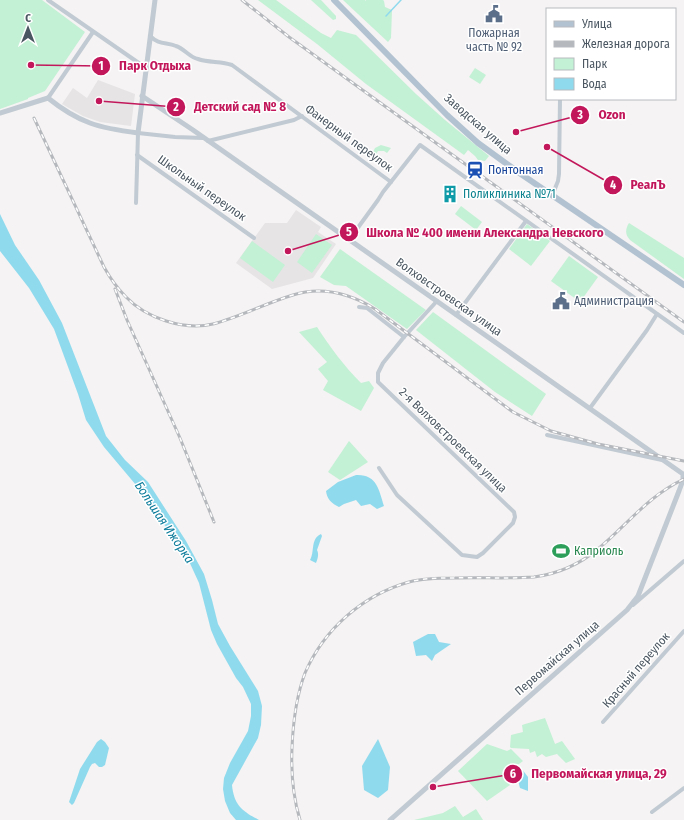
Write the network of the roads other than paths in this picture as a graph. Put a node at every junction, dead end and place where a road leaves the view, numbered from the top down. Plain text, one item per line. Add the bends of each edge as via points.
1 (48, 0) edge
2 (155, 0) edge
3 (334, 0) edge
4 (93, 32) junction
5 (150, 36) junction
6 (146, 68) junction
7 (142, 96) junction
8 (48, 98) junction
9 (560, 100) edge
10 (0, 113) edge
11 (302, 116) junction
12 (138, 133) junction
13 (205, 139) junction
14 (137, 155) junction
15 (391, 182) junction
16 (552, 196) junction
17 (136, 203) dead end
18 (526, 221) junction
19 (254, 238) dead end
20 (349, 240) junction
21 (684, 285) edge
22 (437, 301) junction
23 (359, 307) dead end
24 (657, 314) junction
25 (456, 315) junction
26 (684, 333) edge
27 (404, 337) junction
28 (590, 408) junction
29 (547, 435) dead end
30 (664, 461) junction
31 (378, 468) dead end
32 (683, 475) edge
33 (684, 561) edge
34 (628, 610) junction
35 (684, 631) edge
36 (603, 722) dead end
37 (684, 788) edge
38 (652, 812) dead end
39 (390, 820) edge

1 - 4 street
2 - 5 street
3 - 16 main road, Заводская улица via 464,130
4 - 6 street
4 - 8 street
5 - 6 street
5 - 11 street, Фанерный переулок via 156,42 182,48 198,60 232,65
6 - 7 street
7 - 12 street
7 - 13 street, Волховстроевская улица
8 - 10 street
8 - 12 street via 81,120
9 - 16 street via 559,174
11 - 13 street via 252,131
11 - 15 street, Фанерный переулок
12 - 13 street
12 - 14 street
13 - 20 street, Волховстроевская улица
14 - 17 street
14 - 19 street, Школьный переулок
15 - 18 street via 420,145
15 - 20 street
16 - 21 main road, Заводская улица
18 - 24 street
18 - 25 street
20 - 22 street, Волховстроевская улица
22 - 25 street, Волховстроевская улица
22 - 27 street
23 - 27 street via 367,308
24 - 26 street
24 - 28 street
25 - 28 street, Волховстроевская улица
27 - 31 street, 2-я Волховстроевская улица via 383,363 378,373 378,382 514,512 515,517 483,553 477,557 462,555 397,495
28 - 30 street, Волховстроевская улица
29 - 30 street
30 - 32 street, Волховстроевская улица
32 - 34 street, Первомайская улица via 638,596
33 - 34 street
34 - 39 street, Первомайская улица
35 - 36 street, Красный переулок
37 - 38 street

